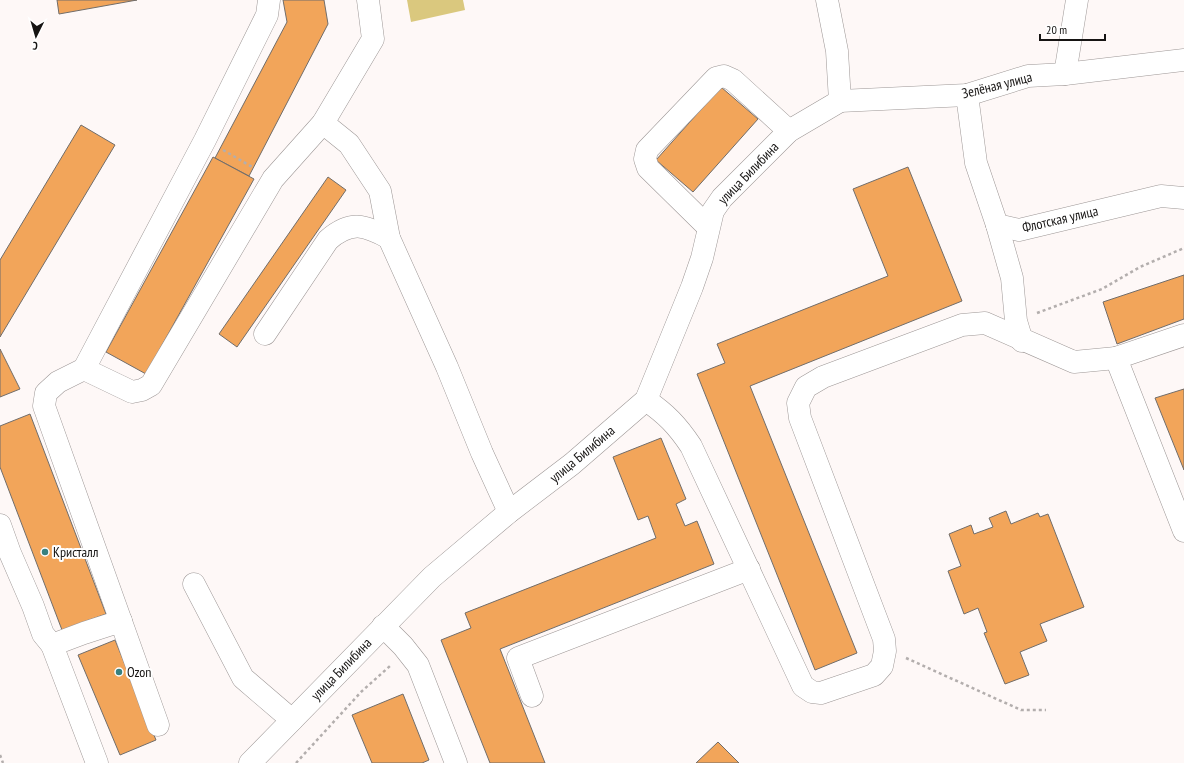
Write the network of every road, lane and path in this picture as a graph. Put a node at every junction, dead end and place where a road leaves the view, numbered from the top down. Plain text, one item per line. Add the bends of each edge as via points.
1 (269, 0) edge
2 (368, 0) edge
3 (828, 0) edge
4 (1077, 0) edge
5 (1184, 60) edge
6 (1065, 74) junction
7 (967, 95) junction
8 (840, 101) junction
9 (323, 123) junction
10 (789, 131) junction
11 (205, 140) junction
12 (273, 179) junction
13 (1184, 198) edge
14 (997, 225) junction
15 (708, 227) junction
16 (389, 238) junction
17 (1184, 248) edge
18 (1019, 331) junction
19 (265, 334) dead end
20 (1184, 335) edge
21 (1116, 358) junction
22 (84, 369) junction
23 (646, 400) junction
24 (509, 512) junction
25 (0, 525) edge
26 (1184, 531) edge
27 (749, 569) junction
28 (194, 584) dead end
29 (121, 621) junction
30 (383, 626) junction
31 (52, 645) junction
32 (403, 646) junction
33 (885, 651) junction
34 (532, 696) dead end
35 (1046, 710) dead end
36 (292, 720) junction
37 (158, 725) dead end
38 (0, 755) edge
39 (3, 763) edge
40 (97, 763) edge
41 (250, 763) edge
42 (296, 763) edge
43 (456, 763) edge

1 - 11 street via 267,15
2 - 9 street via 373,39
3 - 8 street via 838,51
4 - 6 street
5 - 6 street, Зелёная улица
6 - 7 street, Зелёная улица via 1028,76
7 - 8 street, Зелёная улица
7 - 14 street via 976,164
8 - 10 street, улица Билибина
9 - 12 street
9 - 16 street via 350,144 380,191
10 - 15 street, улица Билибина via 722,198 713,211
10 - 15 street via 733,80 724,76 716,78 647,150 645,159 648,168
11 - 12 path
11 - 22 street
12 - 22 street via 151,385 132,392
13 - 14 street, Флотская улица via 1161,196 1019,230
14 - 18 street via 1012,278
15 - 23 street, улица Билибина via 702,258 692,287
16 - 19 street via 364,227 348,227 337,232 328,240
16 - 24 street
17 - 18 path via 1140,267
18 - 21 street via 1074,362
18 - 33 street via 985,323 962,325 823,377 806,386 798,403 800,418 884,639
20 - 21 street
21 - 26 street
22 - 29 street via 58,382 46,393 44,406
23 - 24 street, улица Билибина via 572,464
23 - 27 street via 665,413 691,446
24 - 30 street, улица Билибина via 432,577
25 - 31 street via 43,634
27 - 33 street via 803,686 812,692 821,693 874,675 882,666
27 - 34 street via 518,658
28 - 36 street via 243,678
29 - 31 street
29 - 37 street
30 - 32 street
30 - 36 street, улица Билибина
31 - 40 street
32 - 42 path via 396,660 361,692
32 - 43 street via 418,665
33 - 35 path via 903,656 1021,710
36 - 41 street, улица Билибина
38 - 39 path

